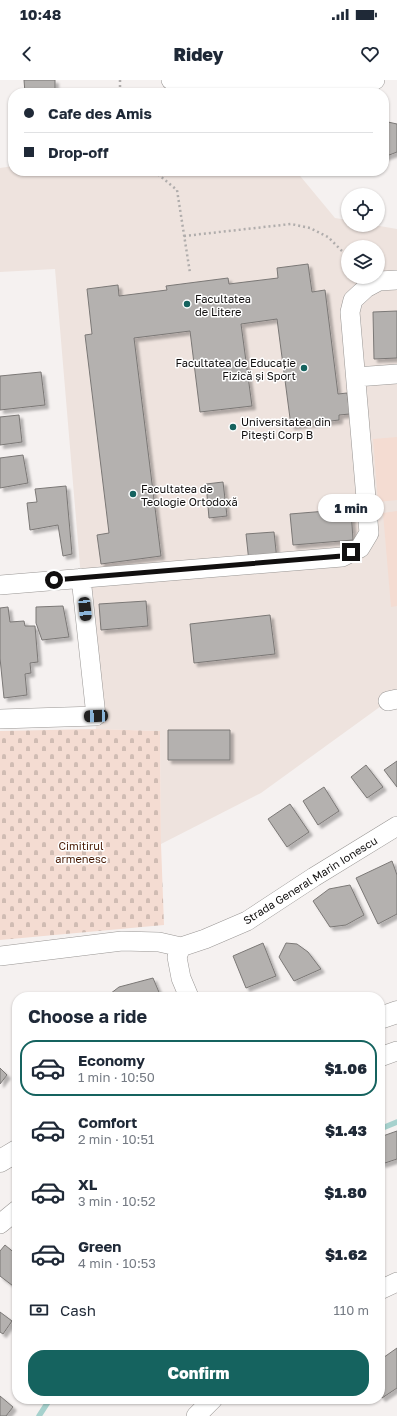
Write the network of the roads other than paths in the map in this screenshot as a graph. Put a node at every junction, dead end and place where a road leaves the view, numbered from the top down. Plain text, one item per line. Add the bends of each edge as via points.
1 (170, 80) edge
2 (375, 80) edge
3 (397, 280) edge
4 (397, 374) edge
5 (356, 377) junction
6 (82, 578) junction
7 (0, 585) edge
8 (0, 719) edge
9 (397, 826) edge
10 (181, 947) junction
11 (0, 956) edge
12 (187, 992) edge
13 (397, 1012) edge
14 (385, 1016) edge
15 (397, 1051) edge
16 (385, 1055) edge
17 (12, 1154) edge
18 (0, 1161) edge
19 (12, 1214) edge
20 (0, 1224) edge
21 (397, 1282) edge
22 (385, 1288) edge
23 (208, 1404) edge
24 (196, 1416) edge

1 - 2 street
3 - 5 street via 378,281 353,300 350,312
4 - 5 street
5 - 6 street via 369,533 360,548 342,556
6 - 7 street
6 - 8 street via 96,716
9 - 10 street, Strada General Marin Ionescu via 247,921
10 - 11 street via 160,942 122,941
10 - 12 street via 177,957
13 - 14 main road
15 - 16 street
17 - 18 main road
19 - 20 street
21 - 22 street
23 - 24 street

